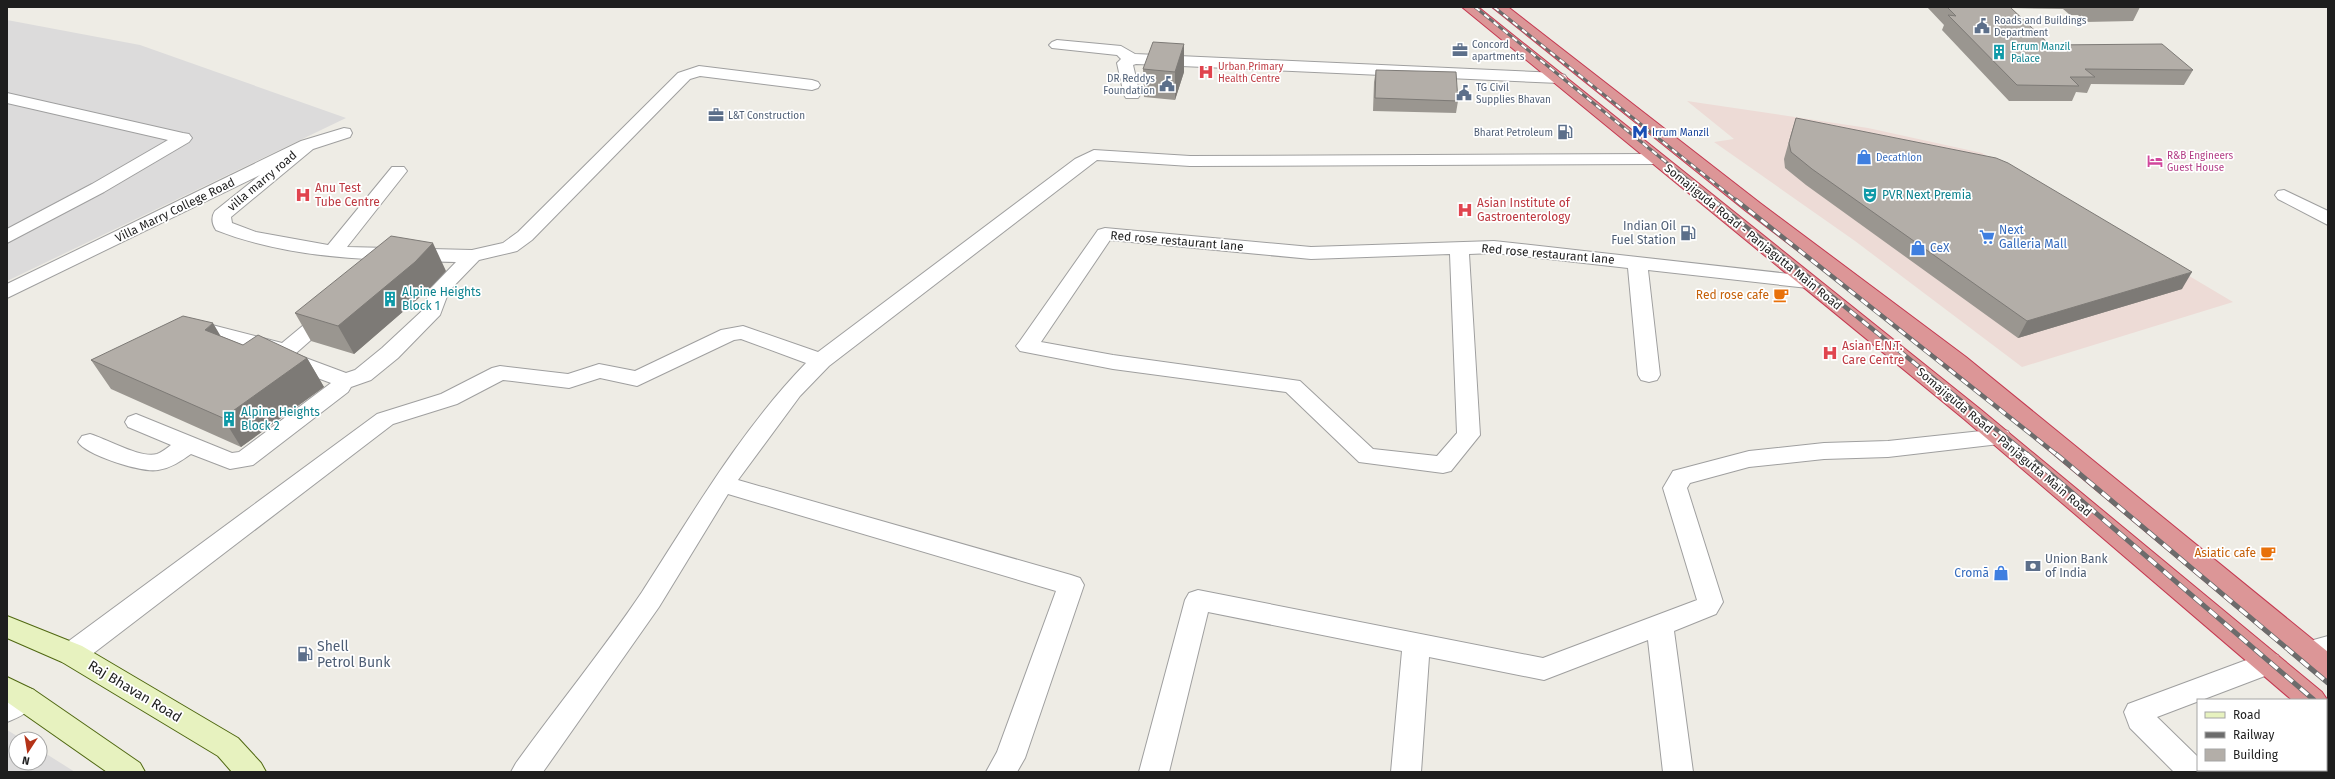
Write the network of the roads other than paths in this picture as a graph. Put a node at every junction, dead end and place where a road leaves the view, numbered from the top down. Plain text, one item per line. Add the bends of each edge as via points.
1 (1469, 7) edge
2 (1499, 7) edge
3 (1057, 45) dead end
4 (1132, 60) junction
5 (1559, 78) junction
6 (812, 85) dead end
7 (1132, 95) dead end
8 (7, 98) edge
9 (344, 133) dead end
10 (306, 145) junction
11 (1656, 159) junction
12 (398, 171) dead end
13 (2284, 194) dead end
14 (2328, 219) edge
15 (7, 237) edge
16 (1459, 248) junction
17 (333, 252) junction
18 (400, 255) junction
19 (472, 256) junction
20 (1637, 262) junction
21 (380, 272) edge
22 (1808, 282) junction
23 (7, 292) edge
24 (344, 301) edge
25 (212, 331) edge
26 (284, 350) junction
27 (821, 361) junction
28 (1649, 375) dead end
29 (343, 382) junction
30 (136, 422) dead end
31 (2000, 437) junction
32 (90, 442) dead end
33 (189, 443) junction
34 (722, 484) junction
35 (2270, 620) junction
36 (1660, 625) junction
37 (7, 627) edge
38 (2234, 634) junction
39 (1416, 645) junction
40 (72, 654) junction
41 (2322, 655) edge
42 (2268, 663) junction
43 (13, 699) edge
44 (2311, 699) edge
45 (130, 772) edge
46 (251, 772) edge
47 (526, 772) edge
48 (1002, 772) edge
49 (1154, 772) edge
50 (1406, 772) edge
51 (1678, 772) edge
52 (2194, 772) edge

1 - 5 highway, Somajiguda Road - Panjagutta Main Road
2 - 35 highway, Somajiguda Road - Panjagutta Main Road via 1754,207 1958,362
3 - 4 street via 1113,50
4 - 5 street
4 - 7 street via 1125,63
5 - 11 highway, Somajiguda Road - Panjagutta Main Road
6 - 19 street via 699,71 684,76 525,236 510,247
8 - 15 street via 183,138
9 - 10 street, Villa Marry College Road
10 - 17 street, villa marry road via 222,215 223,226 251,237
10 - 23 street, Villa Marry College Road
11 - 22 highway, Somajiguda Road - Panjagutta Main Road
11 - 27 street via 1190,161 1094,155
12 - 17 street
13 - 14 street
16 - 16 street, Red rose restaurant lane via 1470,435 1443,465 1367,456 1292,386 1113,362 1027,346 1105,234 1311,253
16 - 20 street, Red rose restaurant lane via 1494,247
17 - 18 street
18 - 19 street
18 - 21 street
19 - 29 street via 440,289 433,311 363,375
20 - 22 street, Red rose restaurant lane
20 - 28 street
22 - 31 highway, Somajiguda Road - Panjagutta Main Road
24 - 26 street
25 - 26 street
26 - 29 street via 280,356
27 - 34 street via 792,391
27 - 40 street via 744,332 728,335 637,379 599,371 569,381 500,373 449,399 386,419
29 - 33 street via 340,387 245,459 230,461
30 - 33 street
31 - 36 street via 1888,449 1824,450 1749,459 1681,477 1675,488 1710,602 1707,607
31 - 38 highway, Somajiguda Road - Panjagutta Main Road
32 - 33 street via 147,462 167,459
34 - 47 street via 650,600
34 - 48 street via 1071,585 1010,758
35 - 38 highway
35 - 41 highway, Somajiguda Road - Panjagutta Main Road
36 - 39 street via 1544,669
36 - 51 street
37 - 40 main road, Raj Bhavan Road
38 - 42 highway, Somajiguda Road - Panjagutta Main Road
39 - 49 street via 1198,600
39 - 50 street
40 - 46 main road, Raj Bhavan Road via 228,747
42 - 44 highway, Somajiguda Road - Panjagutta Main Road
42 - 52 street via 2138,712 2140,719
43 - 45 main road

